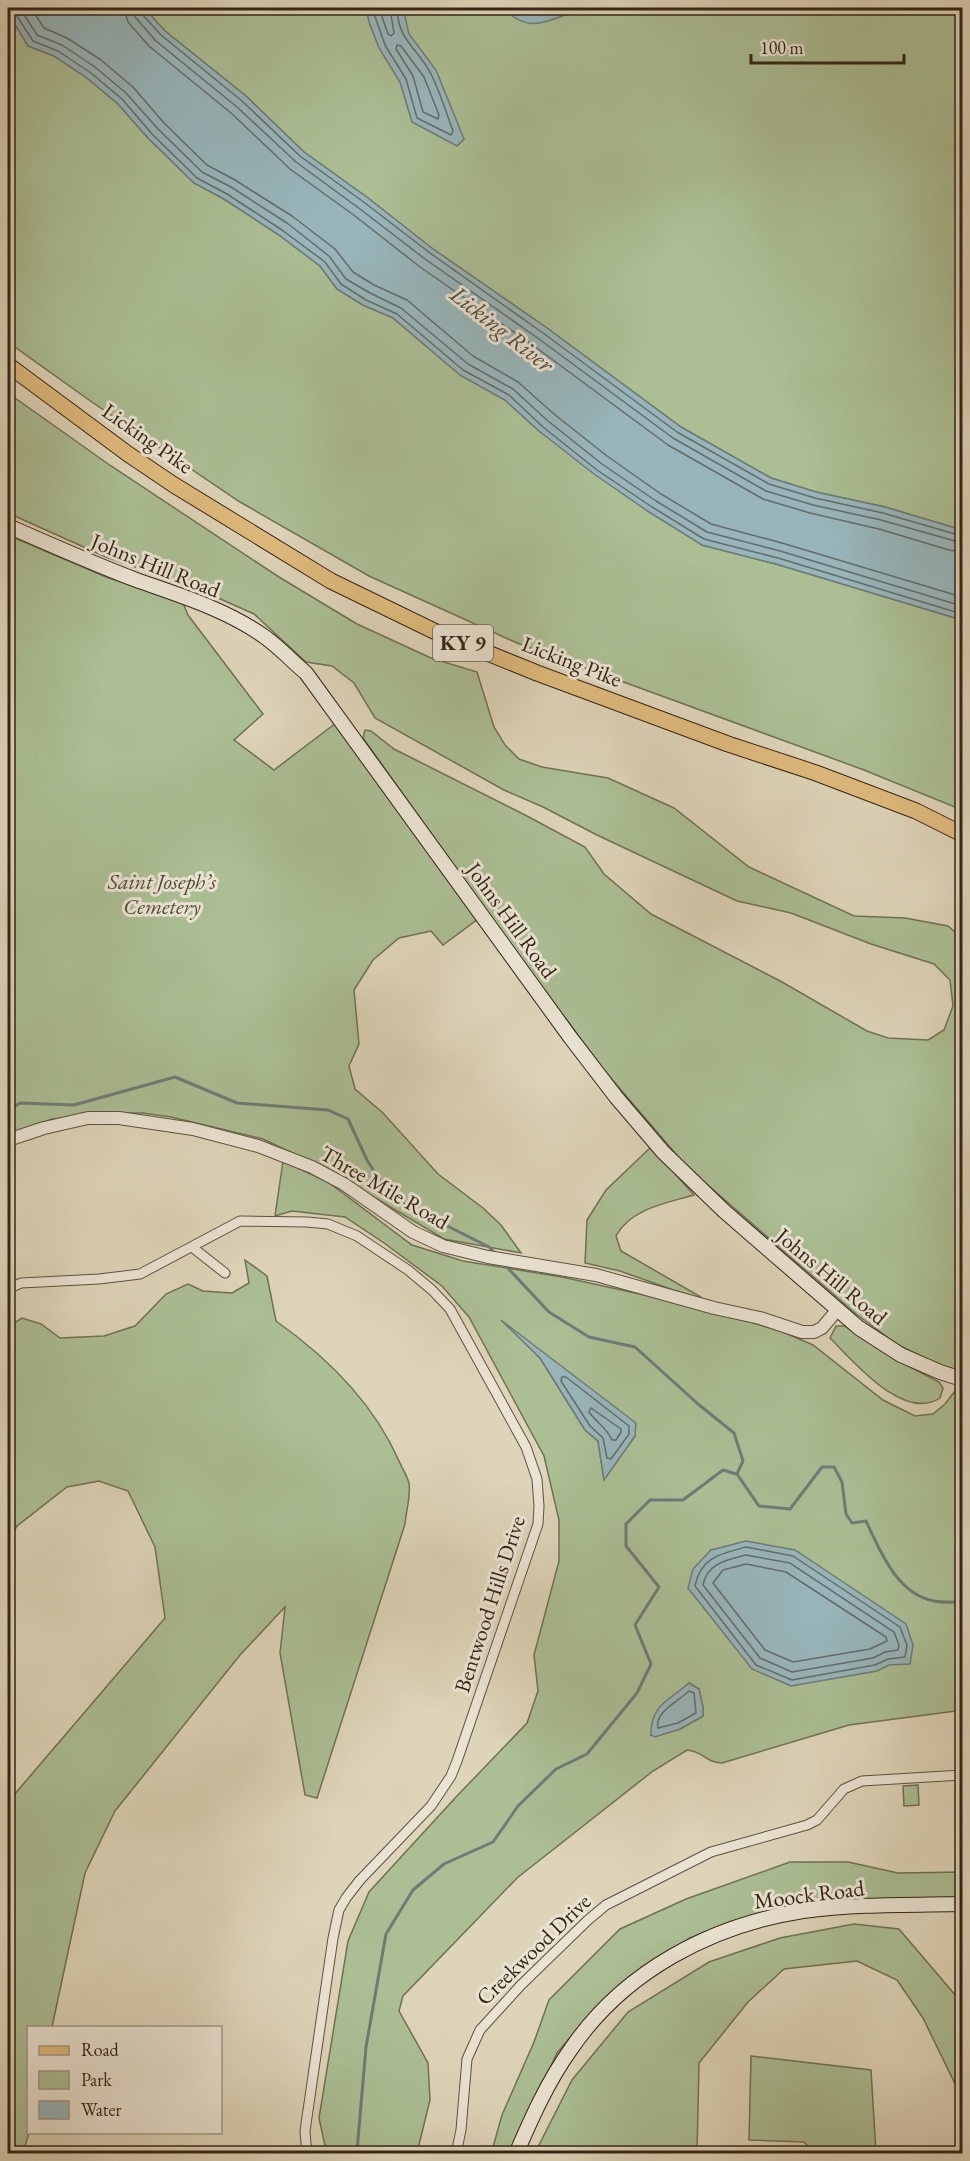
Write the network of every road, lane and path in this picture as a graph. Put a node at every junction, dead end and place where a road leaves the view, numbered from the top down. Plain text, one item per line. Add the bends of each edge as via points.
1 (8, 365) edge
2 (8, 526) edge
3 (963, 834) edge
4 (8, 1140) edge
5 (192, 1246) junction
6 (225, 1273) dead end
7 (8, 1288) edge
8 (838, 1309) junction
9 (963, 1379) edge
10 (963, 1776) edge
11 (963, 1904) edge
12 (309, 2154) edge
13 (456, 2154) edge
14 (516, 2154) edge

1 - 3 main road, Licking Pike / KY 9 via 174,485 331,581 436,632 537,673 816,773 916,811
2 - 8 main road, Johns Hill Road via 217,611 264,636 306,673 616,1097 684,1174
4 - 8 street, Three Mile Road via 88,1118 182,1127 258,1146 312,1167 344,1184 413,1232 443,1246 596,1275 802,1332 822,1328
5 - 6 street
5 - 7 street, Bentwood Hills Drive via 140,1274 21,1283
5 - 12 street, Bentwood Hills Drive via 240,1221 307,1222 334,1226 379,1250 420,1279 450,1310 526,1447 537,1479 538,1524 451,1776 431,1806 360,1880 339,1910 305,2131
8 - 9 main road, Johns Hill Road via 891,1349
10 - 13 street, Creekwood Drive via 862,1781 844,1789 817,1820 807,1825 711,1851 606,1905 521,1985 480,2030 467,2060
11 - 14 main road, Moock Road via 803,1911 746,1923 686,1948 635,1981 590,2024 552,2080

